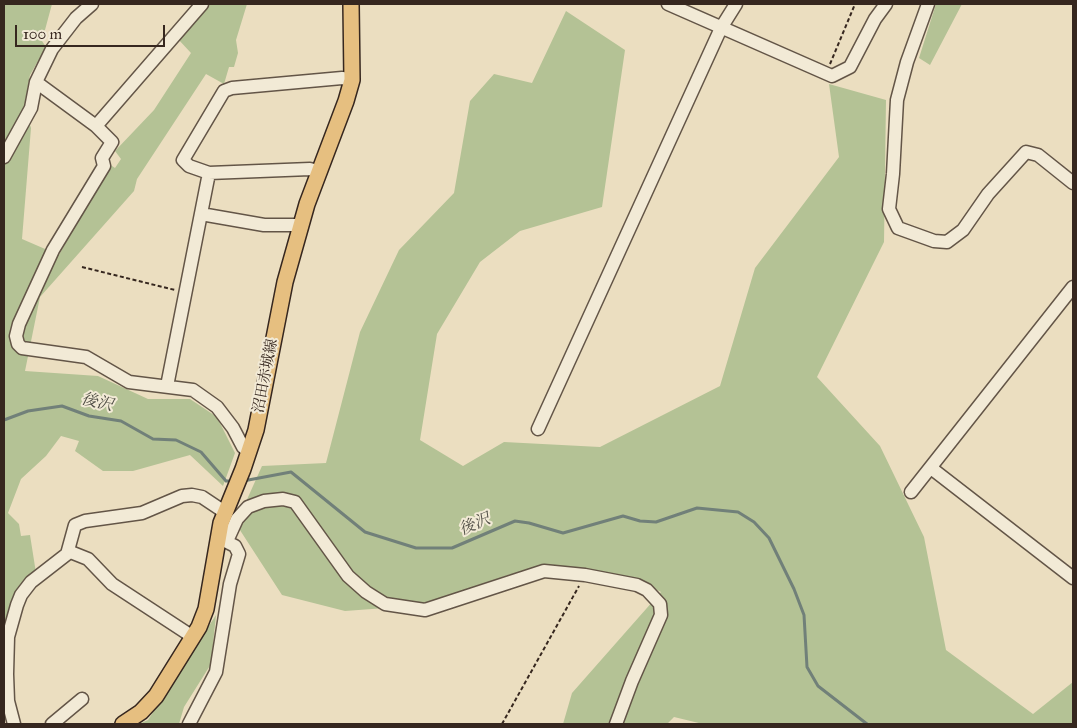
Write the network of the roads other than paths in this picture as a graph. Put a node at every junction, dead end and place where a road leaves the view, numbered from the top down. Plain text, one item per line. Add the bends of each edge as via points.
1 (92, 4) edge
2 (202, 4) edge
3 (351, 4) edge
4 (668, 4) edge
5 (736, 4) edge
6 (886, 4) edge
7 (928, 4) edge
8 (721, 28) junction
9 (352, 80) junction
10 (36, 82) junction
11 (96, 126) junction
12 (4, 157) edge
13 (318, 171) junction
14 (210, 173) junction
15 (1073, 183) edge
16 (201, 214) junction
17 (301, 225) junction
18 (1073, 287) edge
19 (167, 386) junction
20 (538, 429) dead end
21 (249, 452) junction
22 (931, 468) junction
23 (911, 492) dead end
24 (229, 506) junction
25 (222, 539) junction
26 (68, 552) junction
27 (1073, 578) edge
28 (193, 637) junction
29 (82, 698) dead end
30 (14, 724) edge
31 (52, 724) edge
32 (123, 724) edge
33 (189, 724) edge
34 (616, 724) edge

1 - 10 street via 76,18 52,49
2 - 11 street
3 - 9 main road, 沼田赤城線
4 - 8 street
5 - 8 street
6 - 8 street via 850,67 832,76
7 - 15 street via 897,100 889,209 898,228 934,241 947,242 963,230 988,194 1026,152 1038,155
8 - 20 street
9 - 13 main road, 沼田赤城線
9 - 14 street via 342,78 224,91 183,160 189,166
10 - 11 street
10 - 12 street via 31,108
11 - 19 street via 112,142 102,158 104,166 53,250 19,324 18,344 22,348 86,357 129,382
13 - 14 street
13 - 17 main road, 沼田赤城線
14 - 16 street
16 - 17 street via 264,225
16 - 19 street
17 - 21 main road, 沼田赤城線 via 285,282 258,423
18 - 22 street
19 - 21 street via 193,390 209,400
21 - 24 main road, 沼田赤城線
22 - 23 street
22 - 27 street
24 - 25 main road, 沼田赤城線
24 - 26 street via 192,495 142,513 85,520 75,525
25 - 28 main road, 沼田赤城線 via 206,608
25 - 33 street via 235,546 238,554 226,607 221,650 212,682
25 - 34 street via 248,507 264,501 283,499 295,502 335,559 366,592 385,604 425,610 544,570 637,585 647,590 660,604 661,616
26 - 28 street via 88,559 112,584
26 - 30 street via 31,582 17,605 8,637 7,665 7,695
28 - 32 main road, 沼田赤城線 via 156,696
29 - 31 street

